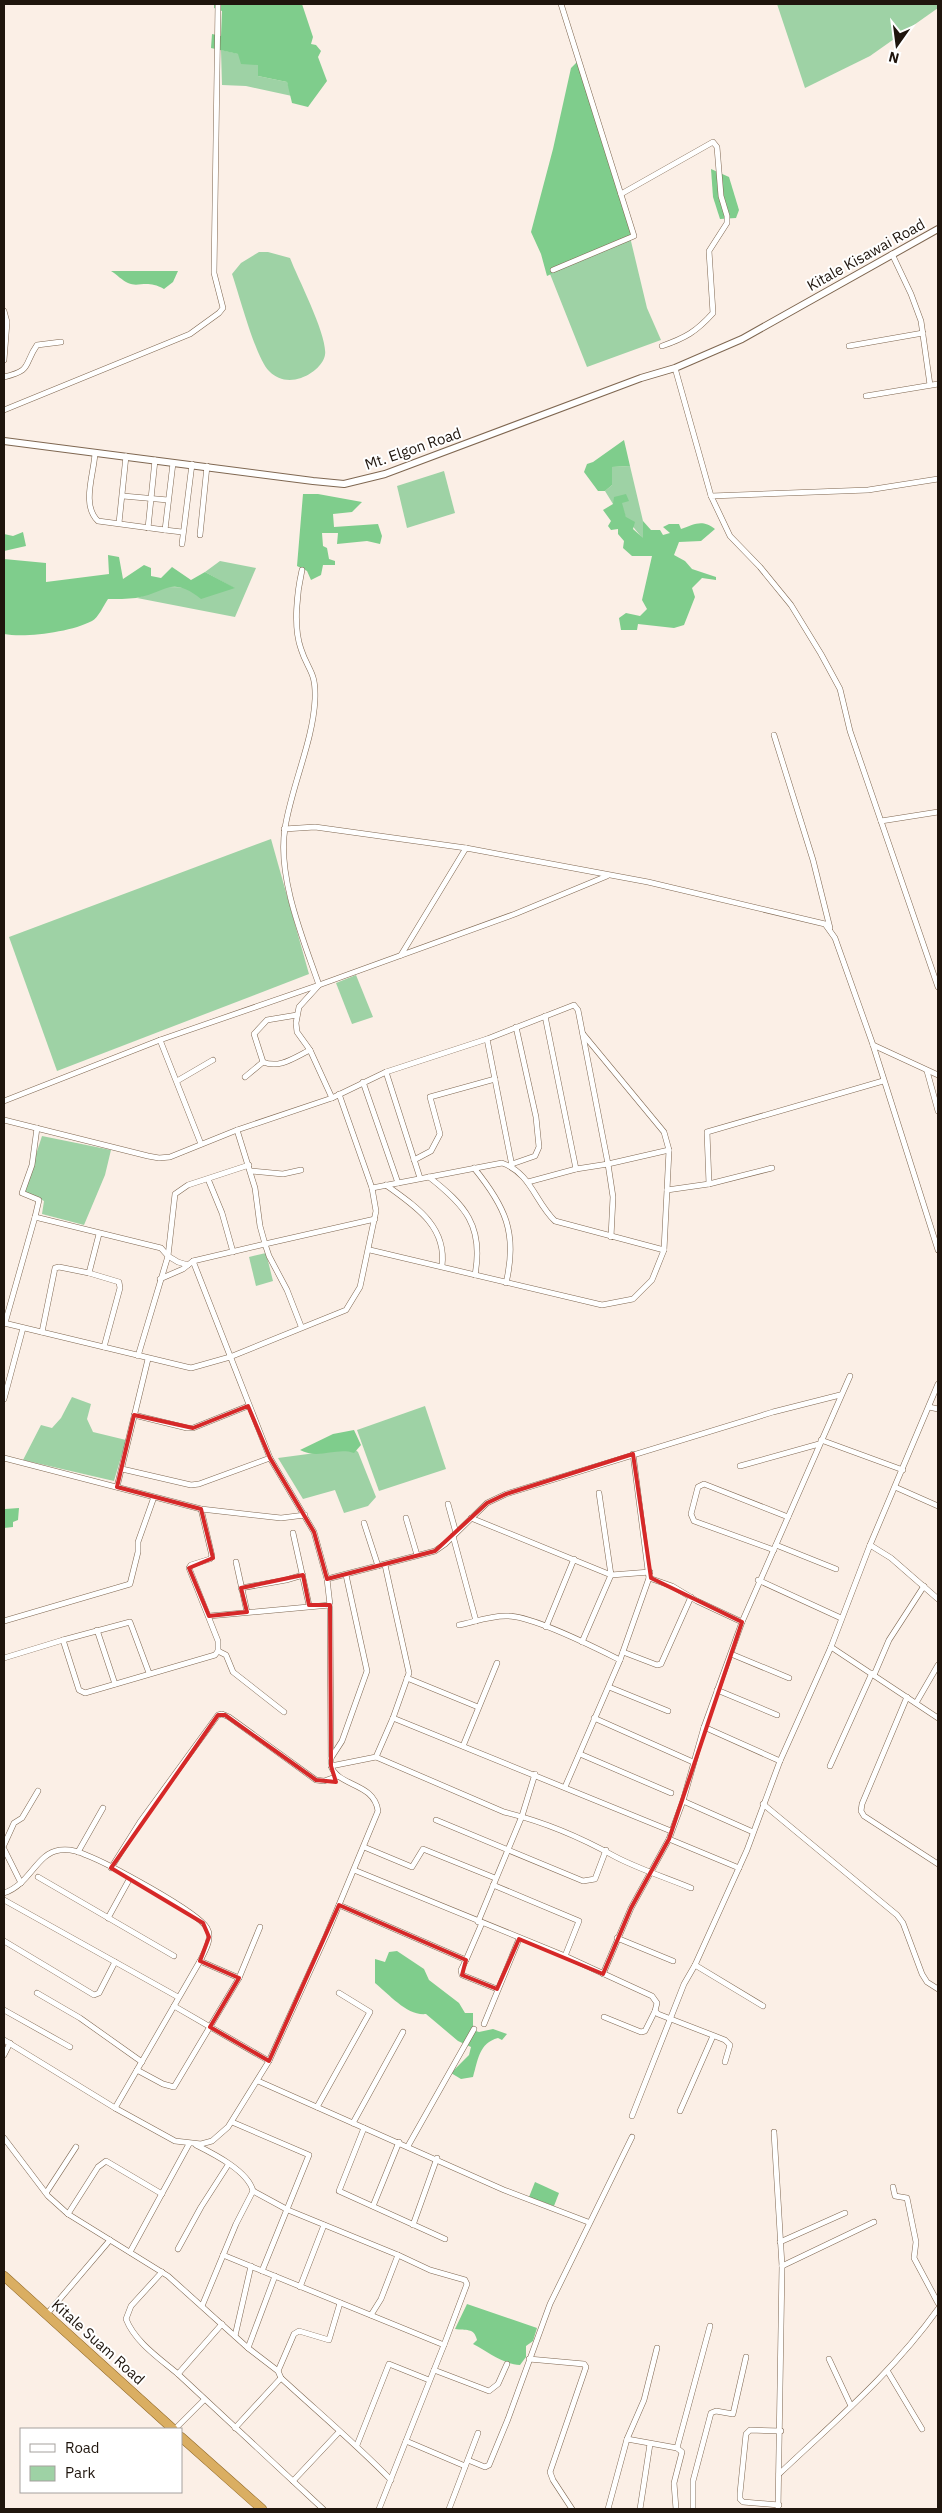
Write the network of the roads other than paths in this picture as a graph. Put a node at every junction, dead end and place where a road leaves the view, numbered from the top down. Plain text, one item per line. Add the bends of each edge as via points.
1 (218, 4) edge
2 (561, 4) edge
3 (621, 194) junction
4 (938, 229) edge
5 (892, 254) junction
6 (554, 270) dead end
7 (806, 303) joint
8 (4, 311) edge
9 (923, 333) junction
10 (60, 342) dead end
11 (662, 346) dead end
12 (849, 346) dead end
13 (4, 360) edge
14 (675, 368) junction
15 (4, 377) edge
16 (938, 384) edge
17 (930, 385) junction
18 (866, 396) dead end
19 (4, 410) edge
20 (4, 441) edge
21 (95, 452) junction
22 (126, 456) junction
23 (155, 460) junction
24 (173, 463) junction
25 (192, 464) junction
26 (207, 466) junction
27 (938, 480) edge
28 (123, 496) junction
29 (712, 496) junction
30 (151, 498) junction
31 (168, 500) junction
32 (119, 523) junction
33 (148, 528) junction
34 (165, 530) junction
35 (182, 532) junction
36 (200, 535) dead end
37 (182, 544) dead end
38 (302, 570) dead end
39 (774, 735) dead end
40 (938, 812) edge
41 (881, 822) junction
42 (284, 829) junction
43 (466, 848) junction
44 (608, 876) junction
45 (830, 928) junction
46 (401, 955) junction
47 (937, 979) edge
48 (319, 985) junction
49 (938, 987) edge
50 (297, 1015) junction
51 (546, 1016) junction
52 (516, 1027) junction
53 (582, 1034) junction
54 (487, 1038) junction
55 (160, 1040) junction
56 (873, 1045) junction
57 (310, 1050) junction
58 (212, 1060) dead end
59 (264, 1062) junction
60 (927, 1071) junction
61 (386, 1072) junction
62 (938, 1075) edge
63 (245, 1077) dead end
64 (495, 1079) junction
65 (176, 1081) junction
66 (883, 1081) junction
67 (362, 1082) junction
68 (339, 1094) junction
69 (332, 1098) junction
70 (4, 1101) edge
71 (938, 1111) edge
72 (4, 1120) edge
73 (37, 1128) junction
74 (237, 1130) junction
75 (201, 1144) junction
76 (669, 1150) junction
77 (414, 1160) junction
78 (608, 1164) junction
79 (512, 1165) junction
80 (250, 1168) junction
81 (474, 1168) junction
82 (772, 1168) dead end
83 (576, 1169) junction
84 (300, 1170) dead end
85 (429, 1177) junction
86 (420, 1178) junction
87 (208, 1179) junction
88 (528, 1182) junction
89 (398, 1183) junction
90 (709, 1184) junction
91 (386, 1185) junction
92 (372, 1188) junction
93 (667, 1190) junction
94 (35, 1217) junction
95 (375, 1219) junction
96 (99, 1234) junction
97 (611, 1237) junction
98 (265, 1244) junction
99 (370, 1250) junction
100 (664, 1250) junction
101 (938, 1250) edge
102 (232, 1252) junction
103 (168, 1256) junction
104 (190, 1263) junction
105 (442, 1266) junction
106 (89, 1272) junction
107 (475, 1275) junction
108 (160, 1279) junction
109 (506, 1283) junction
110 (4, 1323) edge
111 (300, 1326) junction
112 (23, 1328) junction
113 (42, 1332) junction
114 (104, 1347) junction
115 (138, 1356) junction
116 (230, 1356) junction
117 (148, 1359) junction
118 (850, 1376) dead end
119 (6, 1382) edge
120 (938, 1384) edge
121 (840, 1395) junction
122 (4, 1399) edge
123 (248, 1406) junction
124 (929, 1406) junction
125 (938, 1409) edge
126 (134, 1415) junction
127 (820, 1442) junction
128 (633, 1454) junction
129 (4, 1458) edge
130 (270, 1458) junction
131 (740, 1466) dead end
132 (122, 1469) junction
133 (903, 1470) junction
134 (117, 1487) junction
135 (895, 1487) junction
136 (599, 1493) dead end
137 (154, 1497) junction
138 (448, 1504) dead end
139 (938, 1506) edge
140 (201, 1509) junction
141 (306, 1515) junction
142 (406, 1518) dead end
143 (472, 1518) junction
144 (788, 1518) junction
145 (364, 1523) dead end
146 (293, 1533) dead end
147 (454, 1535) junction
148 (870, 1545) junction
149 (775, 1547) junction
150 (417, 1555) junction
151 (574, 1560) junction
152 (236, 1562) dead end
153 (385, 1565) junction
154 (378, 1566) junction
155 (836, 1569) dead end
156 (303, 1575) junction
157 (611, 1575) junction
158 (649, 1575) junction
159 (346, 1576) junction
160 (327, 1579) junction
161 (758, 1580) junction
162 (924, 1586) junction
163 (241, 1588) junction
164 (691, 1597) junction
165 (938, 1599) edge
166 (309, 1605) junction
167 (330, 1605) junction
168 (247, 1612) junction
169 (209, 1616) junction
170 (841, 1618) junction
171 (4, 1621) edge
172 (476, 1621) junction
173 (742, 1622) junction
174 (459, 1625) dead end
175 (546, 1628) junction
176 (97, 1630) junction
177 (64, 1640) junction
178 (582, 1642) junction
179 (831, 1647) junction
180 (218, 1651) junction
181 (623, 1652) junction
182 (731, 1654) junction
183 (4, 1658) edge
184 (620, 1660) junction
185 (498, 1663) dead end
186 (938, 1665) edge
187 (149, 1673) junction
188 (873, 1674) junction
189 (407, 1678) junction
190 (789, 1678) dead end
191 (114, 1684) junction
192 (609, 1687) junction
193 (717, 1690) junction
194 (907, 1697) junction
195 (916, 1703) junction
196 (478, 1707) junction
197 (284, 1712) dead end
198 (668, 1712) dead end
199 (777, 1715) dead end
200 (393, 1718) junction
201 (594, 1718) junction
202 (938, 1718) edge
203 (704, 1727) junction
204 (463, 1746) junction
205 (580, 1754) junction
206 (376, 1757) junction
207 (331, 1758) junction
208 (780, 1760) junction
209 (693, 1762) junction
210 (331, 1766) junction
211 (830, 1766) dead end
212 (535, 1774) junction
213 (338, 1776) junction
214 (565, 1787) junction
215 (38, 1791) dead end
216 (671, 1793) dead end
217 (683, 1801) junction
218 (763, 1804) junction
219 (103, 1808) dead end
220 (522, 1816) junction
221 (436, 1820) dead end
222 (671, 1831) junction
223 (753, 1832) junction
224 (668, 1839) junction
225 (4, 1845) edge
226 (364, 1847) junction
227 (508, 1848) junction
228 (4, 1849) edge
229 (606, 1850) junction
230 (78, 1852) junction
231 (938, 1864) edge
232 (111, 1868) junction
233 (739, 1868) junction
234 (354, 1870) junction
235 (652, 1872) junction
236 (38, 1877) dead end
237 (130, 1878) junction
238 (495, 1878) junction
239 (21, 1883) junction
240 (493, 1885) junction
241 (691, 1888) dead end
242 (4, 1893) edge
243 (4, 1900) edge
244 (339, 1905) junction
245 (108, 1918) junction
246 (480, 1922) junction
247 (260, 1927) dead end
248 (617, 1938) junction
249 (519, 1939) junction
250 (4, 1941) edge
251 (174, 1956) dead end
252 (564, 1956) junction
253 (466, 1960) junction
254 (673, 1960) dead end
255 (200, 1961) junction
256 (115, 1962) junction
257 (695, 1965) junction
258 (603, 1974) junction
259 (239, 1978) junction
260 (497, 1989) junction
261 (938, 1989) edge
262 (37, 1993) dead end
263 (340, 1993) dead end
264 (178, 1996) junction
265 (174, 2006) junction
266 (763, 2006) dead end
267 (4, 2010) edge
268 (655, 2011) junction
269 (604, 2017) dead end
270 (671, 2018) junction
271 (484, 2024) dead end
272 (210, 2027) junction
273 (474, 2029) dead end
274 (403, 2032) dead end
275 (713, 2036) junction
276 (4, 2040) edge
277 (10, 2044) junction
278 (70, 2047) dead end
279 (4, 2055) edge
280 (269, 2061) junction
281 (142, 2062) junction
282 (725, 2062) dead end
283 (137, 2070) junction
284 (258, 2081) junction
285 (317, 2107) junction
286 (115, 2108) junction
287 (680, 2112) dead end
288 (632, 2116) dead end
289 (232, 2122) junction
290 (352, 2123) junction
291 (364, 2128) junction
292 (774, 2132) dead end
293 (632, 2137) dead end
294 (4, 2138) edge
295 (399, 2142) junction
296 (192, 2144) junction
297 (408, 2146) junction
298 (76, 2147) dead end
299 (437, 2158) junction
300 (228, 2165) junction
301 (893, 2186) dead end
302 (253, 2192) junction
303 (46, 2193) junction
304 (162, 2194) junction
305 (373, 2206) junction
306 (288, 2210) junction
307 (845, 2213) dead end
308 (68, 2214) junction
309 (588, 2222) junction
310 (874, 2222) dead end
311 (324, 2225) junction
312 (413, 2225) junction
313 (445, 2239) dead end
314 (110, 2240) junction
315 (780, 2242) junction
316 (178, 2249) dead end
317 (130, 2252) junction
318 (223, 2255) junction
319 (398, 2255) junction
320 (251, 2266) junction
321 (782, 2266) junction
322 (262, 2271) junction
323 (162, 2272) junction
324 (4, 2276) edge
325 (275, 2276) junction
326 (300, 2287) junction
327 (340, 2303) junction
328 (938, 2303) edge
329 (202, 2306) junction
330 (938, 2309) edge
331 (47, 2314) junction
332 (371, 2316) junction
333 (222, 2324) junction
334 (710, 2326) dead end
335 (235, 2336) junction
336 (444, 2345) junction
337 (248, 2348) junction
338 (657, 2348) dead end
339 (746, 2357) dead end
340 (529, 2359) junction
341 (829, 2359) dead end
342 (507, 2364) dead end
343 (434, 2370) junction
344 (278, 2371) junction
345 (888, 2372) junction
346 (178, 2374) junction
347 (281, 2378) junction
348 (429, 2380) junction
349 (204, 2400) junction
350 (851, 2406) junction
351 (173, 2428) edge
352 (175, 2428) edge
353 (235, 2428) junction
354 (922, 2429) dead end
355 (781, 2431) junction
356 (338, 2432) junction
357 (478, 2433) dead end
358 (182, 2438) edge
359 (627, 2439) junction
360 (406, 2441) junction
361 (650, 2444) junction
362 (357, 2445) junction
363 (677, 2448) junction
364 (468, 2460) junction
365 (465, 2466) junction
366 (779, 2474) junction
367 (391, 2480) junction
368 (293, 2481) junction
369 (779, 2507) edge
370 (262, 2509) edge
371 (323, 2509) edge
372 (379, 2509) edge
373 (449, 2509) edge
374 (572, 2509) edge
375 (608, 2509) edge
376 (640, 2509) edge
377 (676, 2509) edge
378 (693, 2509) edge

1 - 19 street via 214,273 223,308 190,334
2 - 3 street
3 - 6 street via 634,236
3 - 11 street via 713,142 717,147 721,196 727,216 722,234 709,251 713,314 685,338
4 - 5 street, Kitale Kisawai Road
5 - 7 street, Kitale Kisawai Road
5 - 9 street via 912,294
7 - 14 street, Mt. Elgon Road via 742,339
8 - 13 street via 7,322
9 - 12 street
9 - 17 street
10 - 15 street via 37,345 28,367
14 - 26 street, Mt. Elgon Road via 353,483 313,481
14 - 29 street
16 - 17 street
17 - 18 street
20 - 21 street, Mt. Elgon Road
21 - 22 street, Mt. Elgon Road
21 - 32 street via 89,504 91,513 98,521
22 - 23 street, Mt. Elgon Road
22 - 28 street
23 - 24 street, Mt. Elgon Road
23 - 30 street
24 - 25 street, Mt. Elgon Road
24 - 31 street
25 - 26 street, Mt. Elgon Road
25 - 35 street
26 - 36 street
27 - 29 street via 868,490
28 - 30 street
28 - 32 street
29 - 41 street via 730,536 791,605 840,689 850,731
30 - 31 street
30 - 33 street
31 - 34 street
32 - 33 street
33 - 34 street
34 - 35 street
35 - 37 street
38 - 42 street via 296,598 300,648 314,675 315,699
39 - 45 street via 813,860
40 - 41 street
41 - 47 street
42 - 43 street via 315,828
42 - 48 street via 284,859 290,895
43 - 44 street
43 - 46 street
44 - 45 street via 819,920
44 - 46 street
45 - 56 street
46 - 48 street
47 - 49 street
48 - 50 street
48 - 55 street
50 - 57 street via 297,1032
50 - 59 street via 267,1020 254,1034
51 - 52 street
51 - 53 street via 576,1006
51 - 83 street
52 - 54 street
52 - 79 street via 536,1117 539,1147 535,1156
53 - 76 street via 664,1132
53 - 78 street
54 - 61 street
54 - 64 street
55 - 65 street
55 - 70 street
56 - 60 street
56 - 66 street
57 - 59 street via 280,1065
57 - 69 street
58 - 65 street
59 - 63 street
60 - 62 street
60 - 71 street
61 - 67 street
61 - 77 street
64 - 77 street via 430,1097 440,1134 431,1151
64 - 79 street
65 - 75 street
66 - 90 street via 709,1131 706,1137
66 - 101 street
67 - 68 street
67 - 89 street
68 - 69 street
68 - 92 street
69 - 74 street
72 - 73 street
73 - 75 street via 159,1158 170,1157
73 - 94 street via 32,1165 22,1193 39,1200
74 - 75 street
74 - 80 street
76 - 78 street
76 - 93 street
77 - 86 street
78 - 83 street
78 - 97 street via 613,1197
79 - 81 street via 494,1162
79 - 88 street
80 - 84 street via 283,1174
80 - 87 street
80 - 98 street
81 - 85 street
81 - 109 street via 495,1194 505,1215 512,1247
82 - 90 street
83 - 88 street
85 - 86 street
85 - 107 street via 453,1195 474,1226 478,1258
86 - 89 street
87 - 102 street via 222,1213
87 - 103 street via 188,1185 175,1194
88 - 97 street via 555,1221
89 - 91 street
90 - 93 street
91 - 92 street
91 - 105 street via 432,1225 441,1239 444,1252
92 - 95 street
93 - 100 street
94 - 96 street
94 - 110 street
95 - 98 street
95 - 99 street
96 - 103 street via 161,1248
96 - 106 street
97 - 100 street
98 - 102 street
98 - 111 street via 288,1290
99 - 105 street
99 - 111 street via 360,1287 346,1310
100 - 109 street via 652,1280 641,1293 623,1302 602,1305
102 - 104 street
103 - 104 street via 178,1262
103 - 108 street
104 - 108 street
104 - 116 street
105 - 107 street
106 - 113 street via 56,1268
106 - 114 street via 119,1282
107 - 109 street
108 - 115 street
110 - 112 street
111 - 116 street
112 - 113 street
112 - 119 street
113 - 114 street
114 - 115 street
115 - 117 street
116 - 117 street via 191,1368
116 - 123 street
117 - 126 street
118 - 121 street
119 - 122 street
120 - 124 street
121 - 127 street
121 - 128 street
123 - 126 street via 193,1428
123 - 130 street
124 - 125 street
124 - 133 street
126 - 132 street
127 - 131 street
127 - 133 street
127 - 144 street
128 - 143 street via 506,1494 487,1503
128 - 158 street
129 - 134 street
130 - 132 street via 191,1485
130 - 141 street via 284,1486
132 - 134 street
133 - 135 street
134 - 137 street
135 - 139 street
135 - 148 street
136 - 157 street
137 - 140 street
137 - 171 street via 138,1542 130,1584
138 - 147 street
140 - 141 street via 281,1518
140 - 169 street via 212,1556 188,1568
141 - 160 street via 317,1540
142 - 150 street
143 - 147 street
143 - 151 street
144 - 149 street
144 - 149 street via 704,1484 698,1487 691,1514 694,1521
145 - 154 street
146 - 156 street
147 - 150 street via 435,1551
147 - 172 street
148 - 162 street
148 - 170 street
149 - 155 street
149 - 161 street
150 - 153 street
151 - 157 street
151 - 175 street
152 - 163 street
153 - 154 street
153 - 189 street via 408,1668
154 - 159 street
156 - 163 street
156 - 166 street
157 - 158 street
157 - 178 street
158 - 164 street
158 - 181 street
159 - 160 street
159 - 207 street via 367,1671 342,1741
160 - 167 street
161 - 170 street
161 - 173 street
162 - 165 street
162 - 188 street via 889,1640
163 - 168 street
164 - 173 street
164 - 181 street via 661,1664
166 - 167 street
166 - 168 street
167 - 207 street
168 - 169 street
169 - 180 street
170 - 179 street
172 - 174 street
172 - 175 street via 508,1616
173 - 182 street
175 - 178 street
176 - 177 street
176 - 187 street via 130,1622
176 - 191 street
177 - 183 street
177 - 191 street via 81,1692
178 - 184 street
179 - 188 street
179 - 208 street
180 - 187 street via 210,1657
180 - 197 street via 226,1655 233,1672
181 - 184 street
182 - 190 street
182 - 193 street
184 - 192 street
185 - 196 street
186 - 195 street
187 - 191 street
188 - 194 street
188 - 211 street
189 - 196 street
189 - 200 street
192 - 198 street
192 - 201 street
193 - 199 street
193 - 203 street
194 - 195 street
194 - 231 street via 861,1811
195 - 202 street
196 - 204 street
200 - 204 street
200 - 206 street
201 - 205 street
201 - 209 street
203 - 208 street
203 - 209 street
204 - 212 street
205 - 214 street
205 - 216 street
206 - 210 street
206 - 220 street via 496,1809
207 - 210 street
208 - 218 street
209 - 217 street
210 - 213 street
212 - 214 street
212 - 220 street
213 - 226 street via 361,1788 377,1803 378,1811
213 - 232 street via 316,1780 229,1717 218,1715 140,1822
214 - 222 street
215 - 225 street via 22,1818 14,1823
217 - 222 street
217 - 223 street
218 - 223 street
218 - 261 street via 897,1915 922,1974
219 - 230 street
220 - 227 street
220 - 229 street
221 - 227 street
222 - 224 street
223 - 233 street
224 - 233 street
224 - 235 street
226 - 234 street
226 - 238 street via 412,1867 423,1849
227 - 229 street via 588,1881 597,1876
227 - 238 street
228 - 239 street
229 - 235 street
230 - 232 street
230 - 239 street via 59,1850 43,1857
232 - 237 street
233 - 257 street
234 - 244 street
234 - 246 street
235 - 241 street
235 - 248 street
236 - 245 street
237 - 245 street
237 - 255 street via 203,1923 209,1937
238 - 240 street
239 - 242 street
240 - 246 street
240 - 252 street via 579,1921
243 - 256 street
244 - 253 street
244 - 280 street
245 - 251 street
246 - 249 street
246 - 253 street
247 - 259 street
248 - 254 street
248 - 258 street
249 - 252 street
249 - 260 street
250 - 256 street via 94,1995 99,1993
252 - 258 street
253 - 260 street via 462,1975
255 - 259 street
255 - 264 street
256 - 264 street
257 - 266 street
257 - 270 street
258 - 268 street via 652,1996 657,2003
259 - 272 street
260 - 271 street
262 - 281 street via 80,2018
263 - 285 street via 370,2012
264 - 265 street
265 - 272 street
265 - 281 street
267 - 278 street
268 - 269 street via 642,2032
268 - 270 street
270 - 275 street
270 - 288 street
272 - 280 street
272 - 283 street via 174,2087
273 - 297 street
274 - 290 street
275 - 282 street via 730,2045
275 - 287 street
276 - 277 street
277 - 279 street
277 - 286 street
280 - 284 street
281 - 283 street
283 - 286 street
284 - 285 street
284 - 289 street
285 - 290 street
286 - 296 street via 174,2141
289 - 296 street via 212,2141
289 - 306 street via 308,2155
290 - 291 street
291 - 295 street
291 - 305 street via 338,2190
292 - 315 street
293 - 309 street
294 - 303 street
295 - 297 street
295 - 305 street
296 - 300 street
296 - 304 street
297 - 299 street
298 - 303 street
299 - 309 street via 504,2190
299 - 312 street
300 - 302 street via 248,2177
300 - 316 street
301 - 328 street via 895,2196 907,2198 916,2242 914,2258
302 - 306 street
302 - 318 street
303 - 308 street
304 - 308 street via 106,2161 98,2167
304 - 317 street
305 - 312 street
306 - 311 street
306 - 322 street
307 - 315 street
308 - 314 street
309 - 340 street
310 - 321 street
311 - 319 street
311 - 326 street
312 - 313 street
314 - 317 street
314 - 331 street
315 - 321 street
317 - 323 street
318 - 320 street
318 - 329 street
319 - 332 street
319 - 336 street via 430,2270 465,2280 467,2284
320 - 322 street
320 - 335 street
321 - 355 street
322 - 325 street
323 - 329 street
323 - 346 street via 131,2306 126,2319 132,2332
324 - 331 highway, Kitale Suam Road
325 - 326 street
325 - 337 street
326 - 327 street
327 - 332 street
327 - 344 street via 329,2340 299,2331 294,2334
329 - 333 street
330 - 345 street
331 - 351 highway, Kitale Suam Road
332 - 336 street
333 - 335 street
333 - 346 street
334 - 363 street
335 - 337 street
336 - 343 street
337 - 344 street
338 - 359 street via 644,2400
339 - 378 street via 733,2414 711,2413 693,2481
340 - 364 street via 488,2467
340 - 374 street via 584,2364 586,2367 550,2472
341 - 350 street
342 - 343 street via 498,2384 489,2391
343 - 348 street
344 - 347 street
345 - 350 street
345 - 354 street
346 - 349 street
347 - 353 street
347 - 356 street
348 - 360 street
348 - 362 street via 389,2364
349 - 352 street
349 - 353 street
350 - 366 street
353 - 368 street
355 - 366 street
355 - 369 street via 750,2430 746,2434 740,2493 744,2502
356 - 362 street
356 - 368 street
357 - 364 street
358 - 370 highway
359 - 361 street
359 - 375 street
360 - 365 street
360 - 367 street
361 - 363 street
361 - 376 street
362 - 367 street
363 - 377 street via 682,2452 674,2483
364 - 365 street
365 - 373 street
366 - 369 street
367 - 372 street
368 - 371 street

